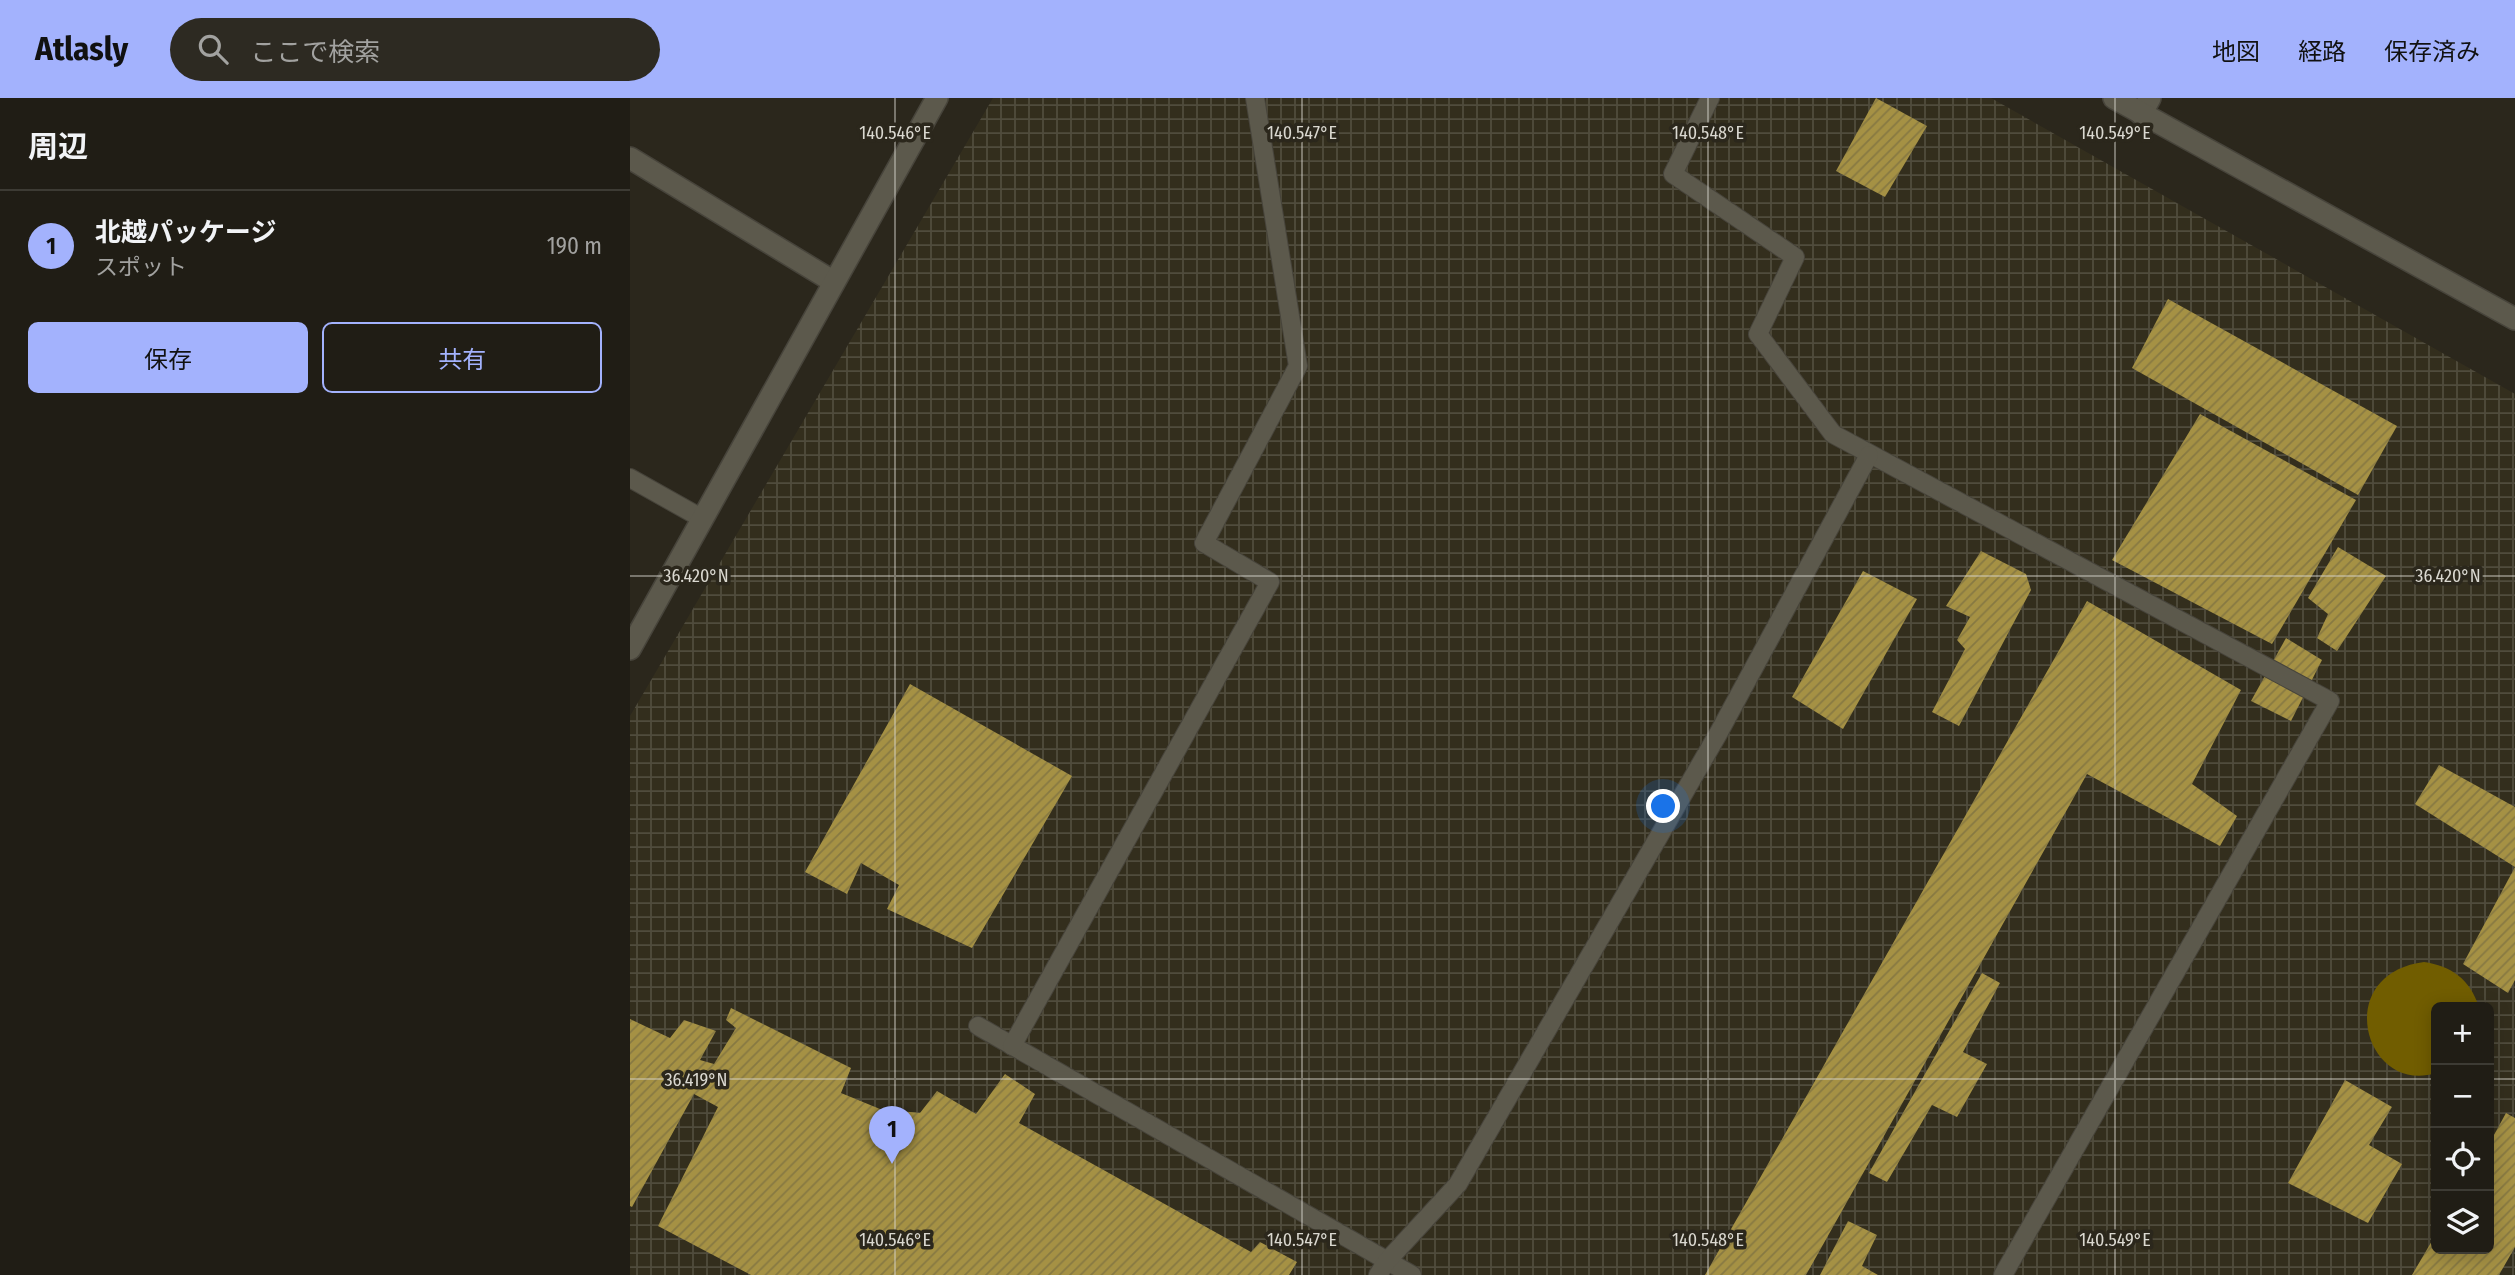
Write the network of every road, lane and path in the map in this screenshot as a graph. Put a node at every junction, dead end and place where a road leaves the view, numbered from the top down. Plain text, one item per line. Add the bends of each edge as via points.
1 (937, 98) edge
2 (1255, 98) edge
3 (1710, 98) edge
4 (2113, 98) edge
5 (2145, 106) edge
6 (630, 158) edge
7 (834, 282) junction
8 (2515, 319) edge
9 (1869, 455) junction
10 (630, 478) edge
11 (703, 519) junction
12 (630, 649) edge
13 (978, 1026) dead end
14 (1012, 1046) junction
15 (1383, 1268) edge
16 (1412, 1275) edge
17 (2003, 1275) edge

1 - 7 street
2 - 14 lane via 1298,366 1204,543 1270,582
3 - 9 lane via 1674,174 1795,257 1759,334 1833,434
4 - 5 street
5 - 8 street
6 - 7 street
7 - 11 street
9 - 15 lane via 1718,734 1458,1184
9 - 17 lane via 2330,701
10 - 11 lane
11 - 12 street
13 - 14 lane
14 - 15 lane
15 - 16 lane

